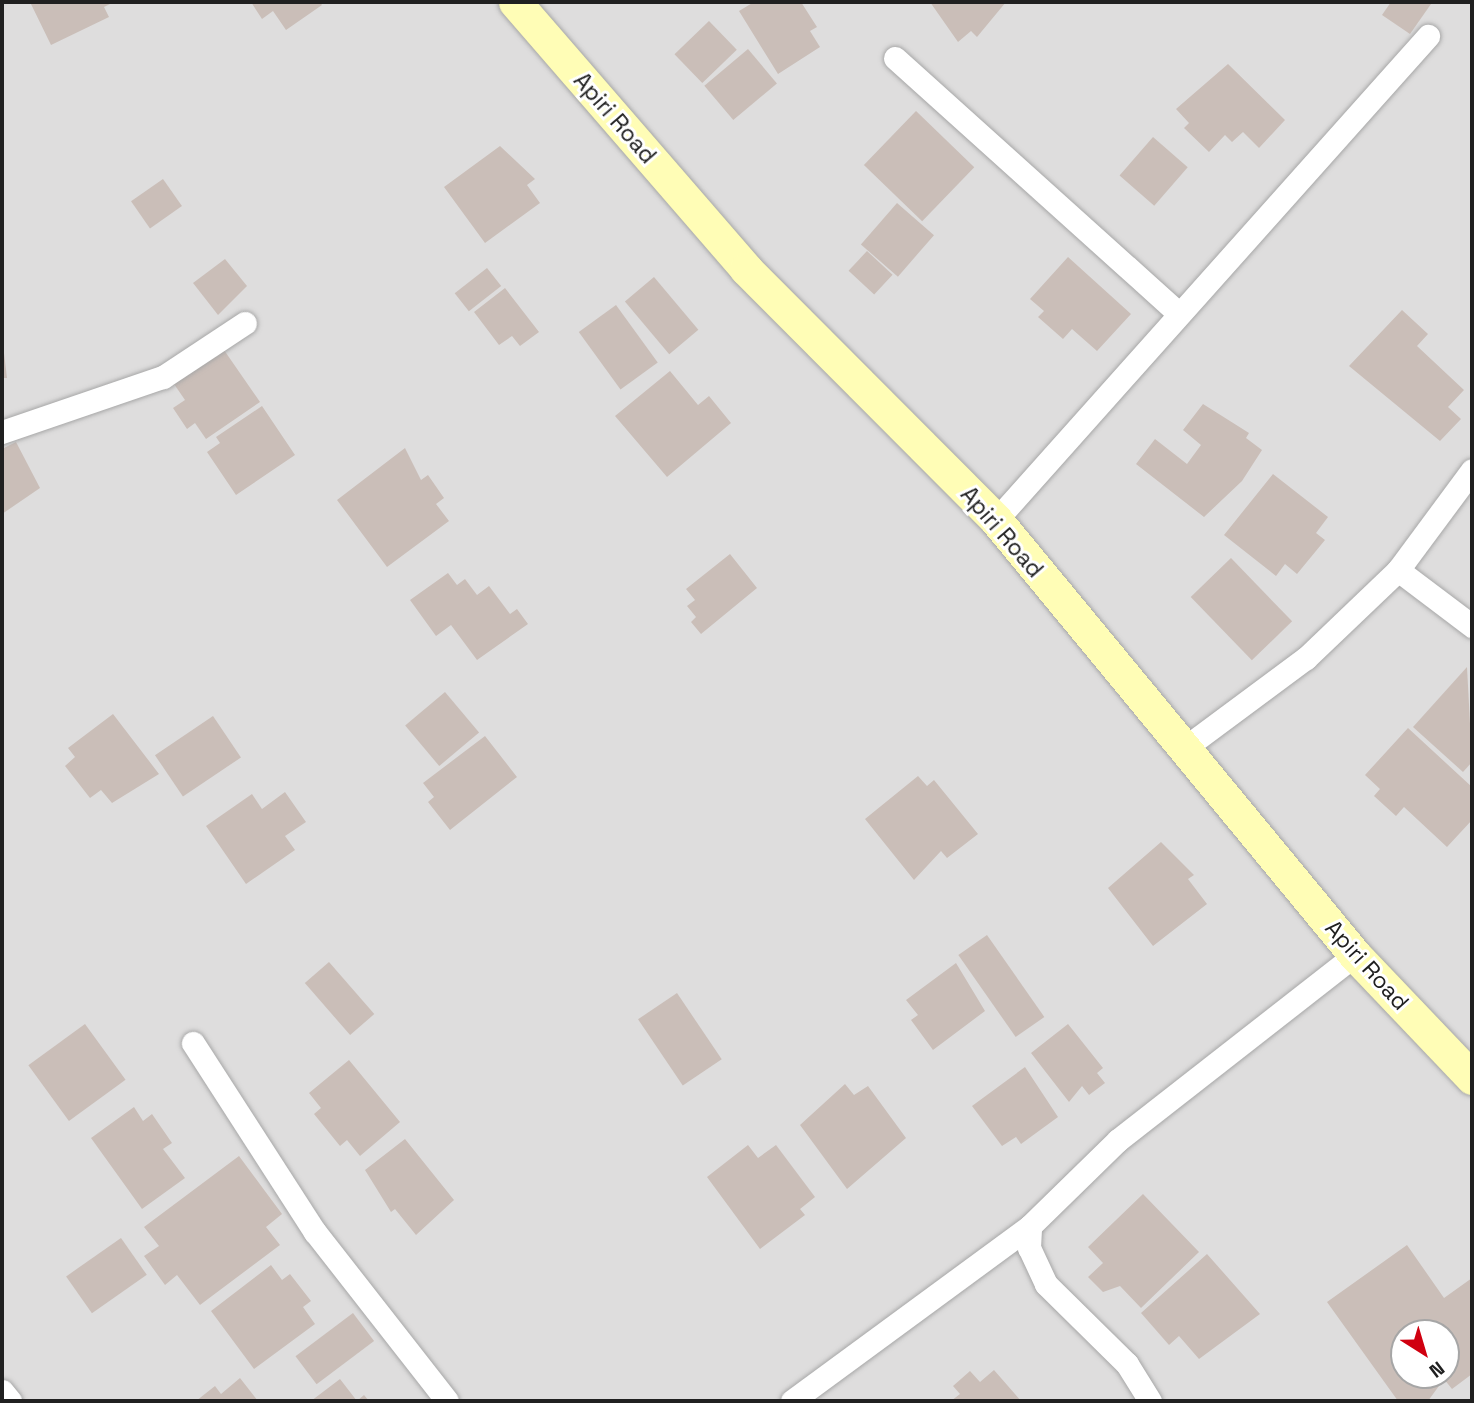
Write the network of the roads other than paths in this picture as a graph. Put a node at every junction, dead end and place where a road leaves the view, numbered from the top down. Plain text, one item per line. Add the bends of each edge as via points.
1 (515, 2) edge
2 (1427, 37) dead end
3 (895, 58) dead end
4 (1179, 314) junction
5 (245, 323) dead end
6 (2, 432) edge
7 (1472, 470) edge
8 (996, 520) junction
9 (1398, 570) junction
10 (1472, 626) edge
11 (1182, 750) junction
12 (1354, 955) junction
13 (193, 1043) dead end
14 (1472, 1077) edge
15 (1031, 1226) junction
16 (2, 1391) edge
17 (10, 1401) edge
18 (447, 1401) edge
19 (792, 1401) edge
20 (1150, 1401) edge

1 - 8 street, Apiri Road via 747,269
2 - 4 street
3 - 4 street
4 - 8 street
5 - 6 street via 163,377
7 - 9 street
8 - 11 street, Apiri Road
9 - 10 street
9 - 11 street via 1306,658
11 - 12 street, Apiri Road
12 - 14 street, Apiri Road
12 - 15 street via 1118,1140
13 - 18 street via 315,1232
15 - 19 street
15 - 20 street via 1029,1248 1046,1284 1126,1364
16 - 17 street

